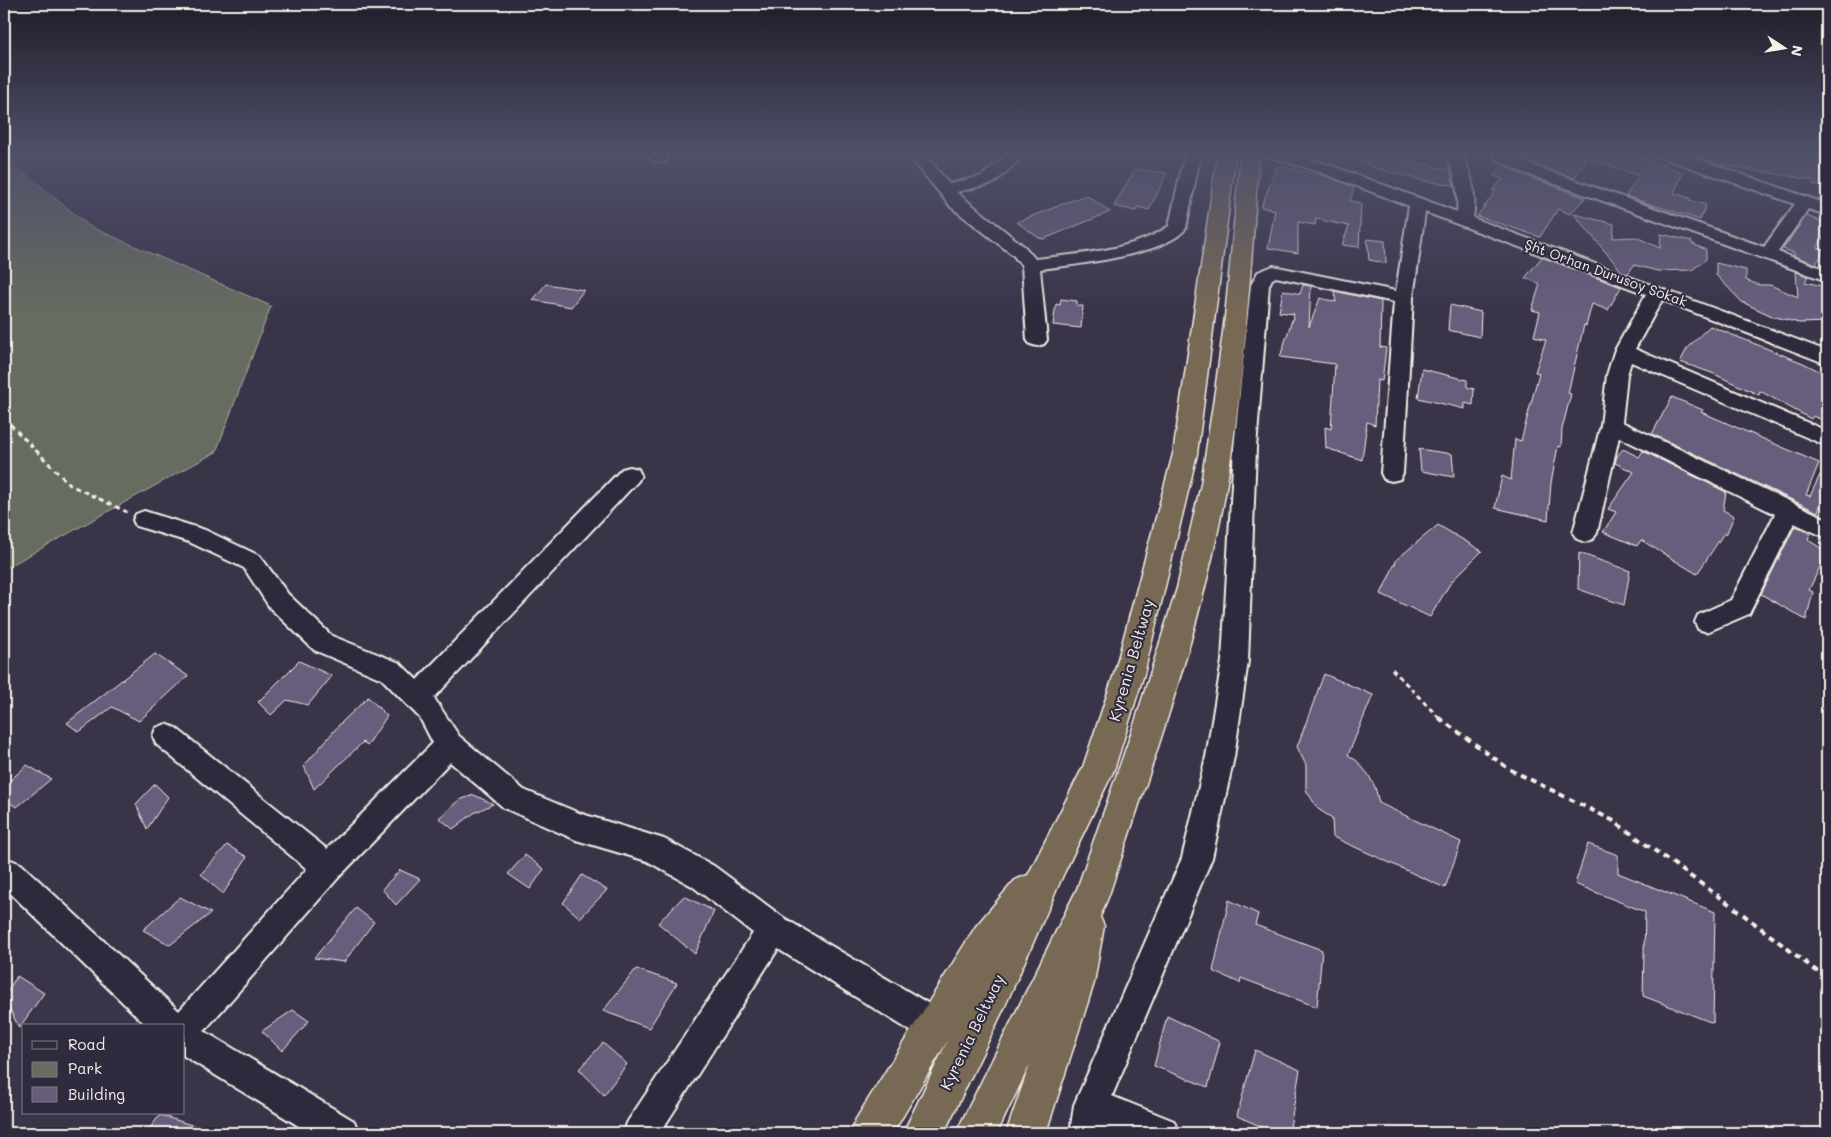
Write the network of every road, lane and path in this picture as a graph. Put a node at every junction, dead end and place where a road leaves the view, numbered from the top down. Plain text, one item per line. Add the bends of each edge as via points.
1 (960, 205) edge
2 (1182, 205) edge
3 (1216, 205) edge
4 (1245, 205) edge
5 (1418, 205) edge
6 (1421, 205) edge
7 (1468, 205) edge
8 (1630, 205) edge
9 (1803, 205) edge
10 (1813, 205) edge
11 (1827, 210) edge
12 (1464, 221) junction
13 (1768, 254) junction
14 (1031, 265) junction
15 (1827, 276) edge
16 (1657, 292) junction
17 (1404, 298) junction
18 (1037, 340) dead end
19 (1624, 352) junction
20 (1827, 358) edge
21 (4, 418) edge
22 (1610, 425) junction
23 (1827, 439) edge
24 (1392, 473) dead end
25 (630, 475) dead end
26 (1788, 511) junction
27 (144, 520) joint
28 (1827, 529) edge
29 (1585, 533) dead end
30 (1707, 622) dead end
31 (1392, 669) dead end
32 (417, 698) junction
33 (166, 736) dead end
34 (450, 745) junction
35 (1052, 861) junction
36 (328, 868) junction
37 (12, 874) dead end
38 (1092, 894) junction
39 (773, 929) junction
40 (1827, 979) edge
41 (169, 1024) edge
42 (934, 1026) junction
43 (185, 1028) edge
44 (185, 1038) edge
45 (1089, 1119) edge
46 (342, 1133) edge
47 (640, 1133) edge
48 (870, 1133) edge
49 (923, 1133) edge
50 (976, 1133) edge
51 (1026, 1133) edge
52 (1162, 1133) edge

1 - 14 street via 1019,251
2 - 14 street via 1177,228 1160,240 1095,257
3 - 35 highway, Kyrenia Beltway via 1185,454 1163,546 1129,674 1098,770
4 - 38 highway via 1236,316 1210,503 1191,588
5 - 17 street
6 - 12 street, Şht Orhan Durusoy Sokak
7 - 12 street
8 - 13 street
9 - 13 street
10 - 11 street
12 - 16 street, Şht Orhan Durusoy Sokak
13 - 15 street
14 - 18 street
16 - 19 street
16 - 20 street, Şht Orhan Durusoy Sokak
17 - 24 street
17 - 45 street via 1273,271 1264,276 1260,285 1245,448 1235,661 1220,757 1197,858
19 - 22 street via 1617,375
19 - 23 street
21 - 27 path via 70,484
22 - 26 street
22 - 29 street
25 - 32 street
26 - 28 street
26 - 30 street via 1740,607
27 - 32 street via 196,536 252,562 279,601 323,643 392,671
31 - 40 path via 1440,719 1509,769 1612,820 1728,902
32 - 34 street via 429,710
33 - 36 street
34 - 36 street
34 - 39 street via 514,799 576,826 654,849 703,876
35 - 42 highway via 989,939
35 - 49 highway, Kyrenia Beltway
36 - 43 street
37 - 41 street
38 - 50 highway
38 - 51 highway via 1076,983
39 - 42 street
39 - 47 street
42 - 48 highway
44 - 46 street
45 - 52 street

